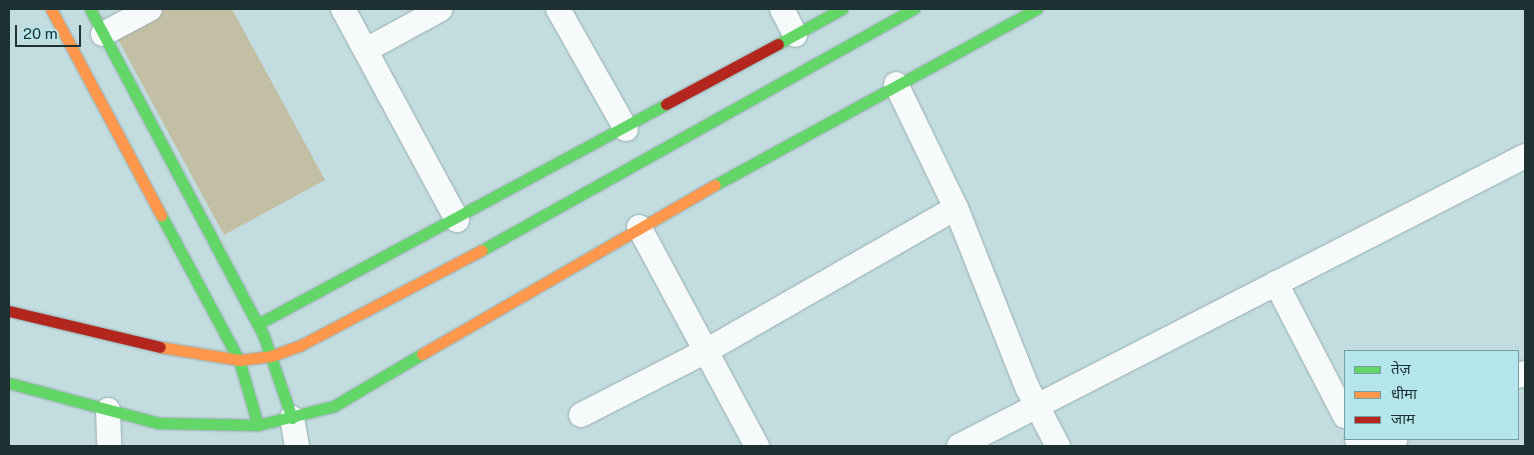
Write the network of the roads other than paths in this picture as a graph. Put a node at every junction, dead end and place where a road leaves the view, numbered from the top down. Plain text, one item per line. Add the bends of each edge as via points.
1 (50, 9) edge
2 (90, 9) edge
3 (150, 9) edge
4 (343, 9) edge
5 (441, 9) edge
6 (558, 9) edge
7 (782, 9) edge
8 (842, 9) edge
9 (914, 9) edge
10 (1037, 9) edge
11 (103, 34) junction
12 (795, 35) junction
13 (366, 50) junction
14 (896, 84) junction
15 (626, 129) junction
16 (1525, 156) edge
17 (956, 208) junction
18 (456, 220) junction
19 (639, 227) junction
20 (1276, 283) junction
21 (9, 311) edge
22 (258, 324) junction
23 (706, 351) junction
24 (271, 356) junction
25 (238, 360) junction
26 (9, 383) edge
27 (1037, 406) junction
28 (108, 410) junction
29 (1344, 414) edge
30 (581, 415) dead end
31 (292, 418) junction
32 (258, 425) junction
33 (1393, 440) edge
34 (109, 446) edge
35 (297, 446) edge
36 (757, 446) edge
37 (959, 446) edge
38 (1058, 446) edge
39 (1380, 446) edge

1 - 25 main road
2 - 11 main road
3 - 11 street
4 - 13 street
5 - 13 street
6 - 15 street
7 - 12 street
8 - 12 main road
9 - 24 main road via 504,237 302,345
10 - 14 main road
11 - 22 main road
12 - 15 main road
13 - 18 street
14 - 17 street
14 - 19 main road
15 - 18 main road
16 - 20 street
17 - 23 street
17 - 27 street
18 - 22 main road
19 - 23 street
19 - 31 main road via 384,381 334,406
20 - 27 street
20 - 29 street
21 - 25 main road via 178,351
22 - 24 main road
23 - 30 street
23 - 36 street
24 - 25 main road
24 - 31 main road
25 - 32 main road
26 - 28 main road
27 - 37 street
27 - 38 street
28 - 32 main road via 158,423
28 - 34 street
31 - 32 main road
31 - 35 street
33 - 39 street

